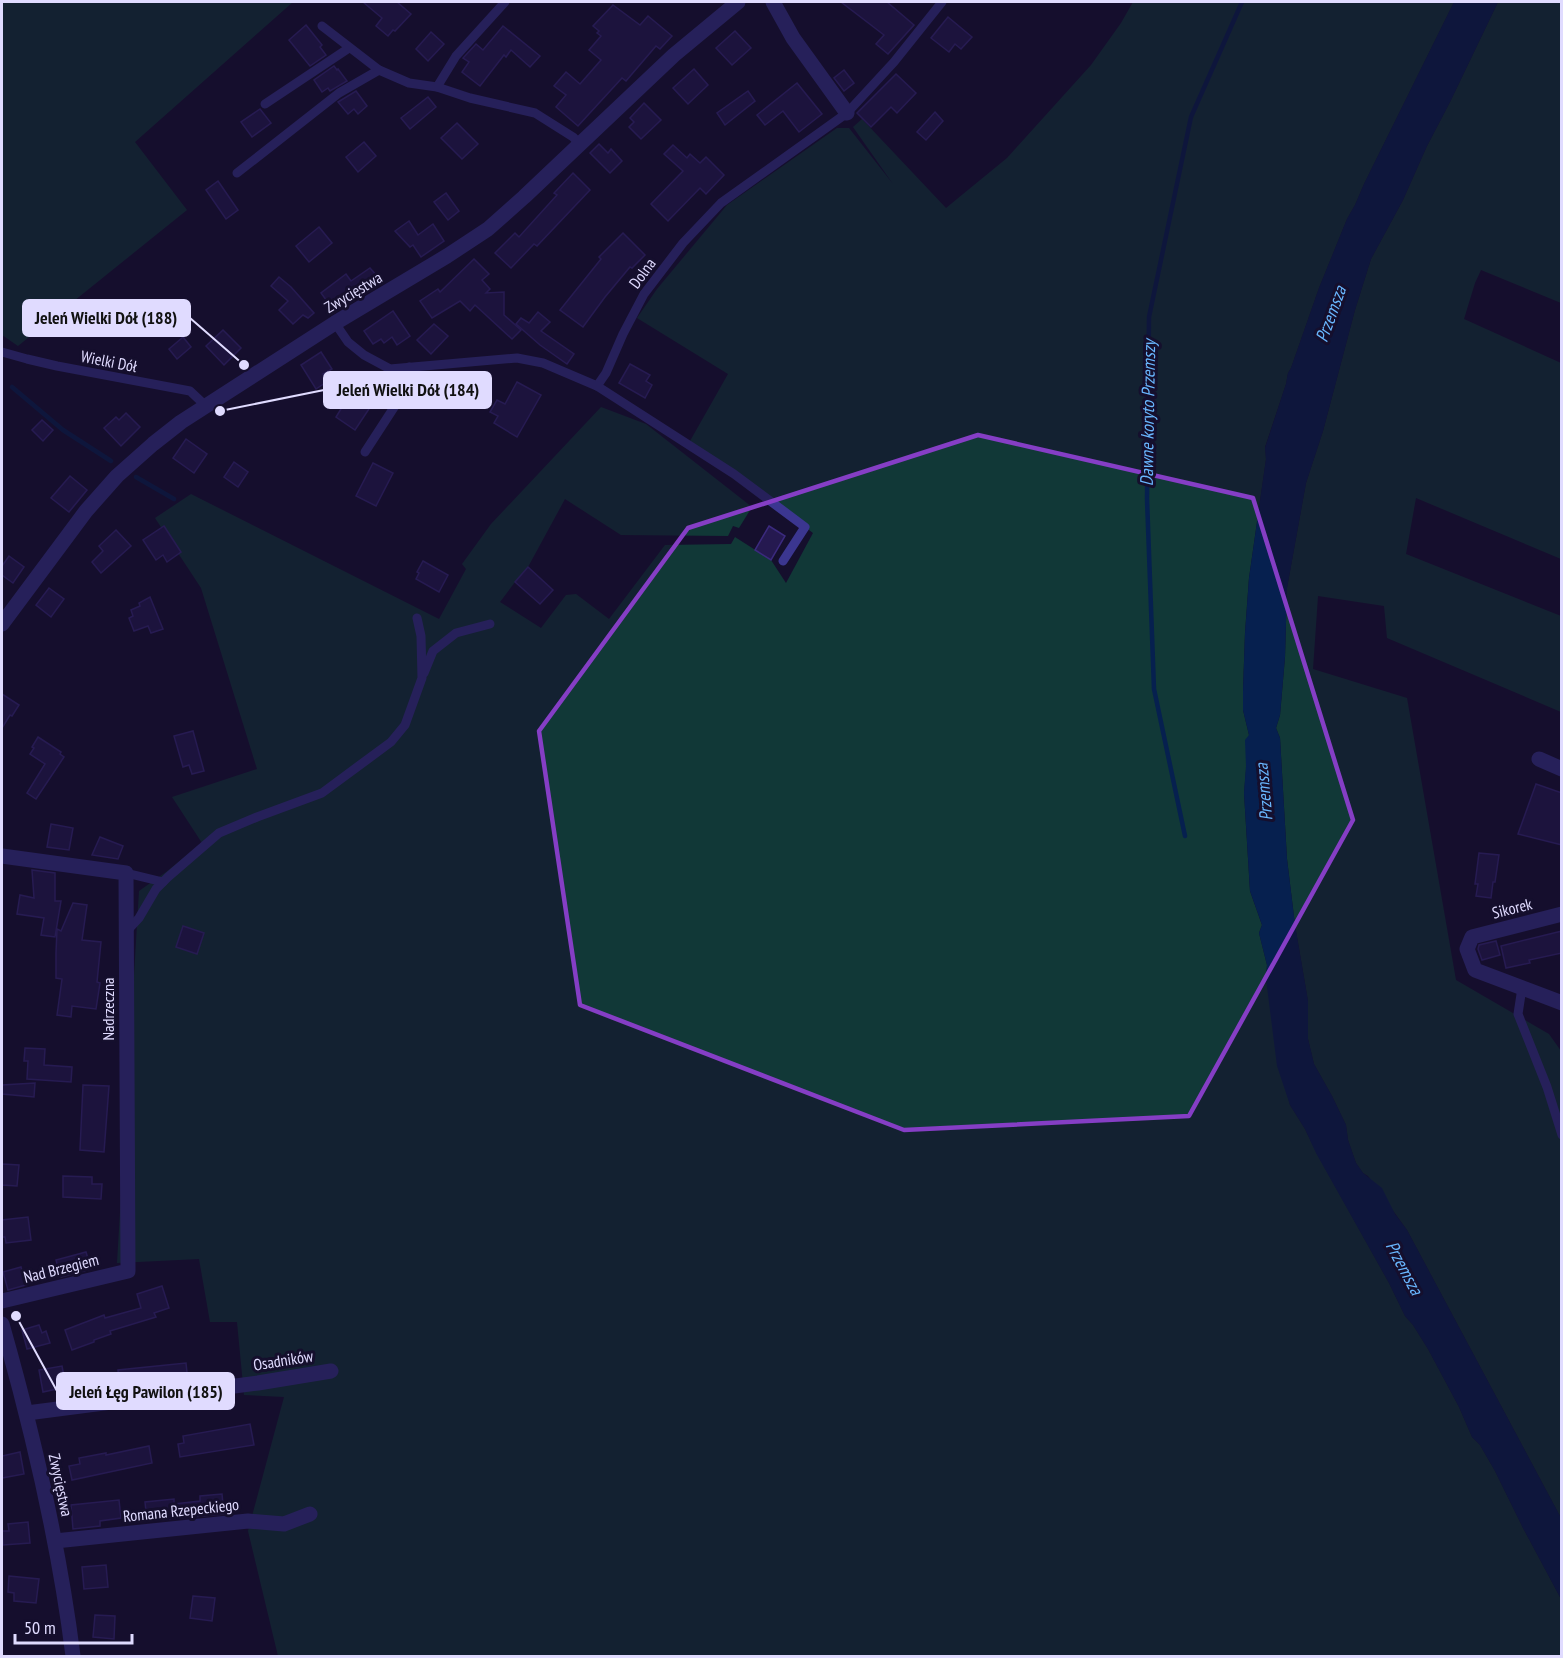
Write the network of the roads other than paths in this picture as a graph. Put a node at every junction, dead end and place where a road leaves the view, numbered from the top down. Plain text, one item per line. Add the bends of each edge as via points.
1 (505, 2) edge
2 (736, 2) edge
3 (773, 2) edge
4 (942, 2) edge
5 (322, 26) dead end
6 (349, 48) junction
7 (379, 70) junction
8 (437, 87) junction
9 (265, 104) dead end
10 (847, 113) junction
11 (580, 144) junction
12 (237, 173) dead end
13 (335, 323) junction
14 (2, 351) edge
15 (409, 367) junction
16 (597, 386) junction
17 (207, 407) junction
18 (364, 452) dead end
19 (783, 561) dead end
20 (417, 618) dead end
21 (2, 624) edge
22 (490, 624) dead end
23 (422, 678) junction
24 (1539, 759) dead end
25 (1562, 769) edge
26 (2, 856) edge
27 (126, 873) junction
28 (163, 882) junction
29 (1562, 914) edge
30 (126, 932) junction
31 (1522, 988) junction
32 (1562, 1003) edge
33 (1562, 1135) edge
34 (128, 1270) joint
35 (2, 1301) edge
36 (2, 1324) edge
37 (6, 1353) edge
38 (331, 1371) dead end
39 (27, 1413) junction
40 (310, 1514) dead end
41 (55, 1541) junction
42 (73, 1656) edge

1 - 8 lane via 456,56
2 - 11 street, Zwycięstwa
3 - 10 street via 793,38
4 - 10 lane, Dolna
5 - 6 lane
6 - 7 lane
6 - 9 lane
7 - 8 lane via 409,83
7 - 12 lane via 339,93
8 - 11 lane via 535,113
10 - 16 lane, Dolna via 720,203 683,243 644,294
11 - 13 street, Zwycięstwa via 488,229
13 - 15 lane via 348,342 364,355 390,369
13 - 17 street, Zwycięstwa
14 - 17 lane, Wielki Dół via 27,360 190,391
15 - 16 lane via 517,358 543,363
15 - 18 lane via 404,392
16 - 19 lane via 734,474 805,527
17 - 21 street, Zwycięstwa via 181,422 117,476 57,548
20 - 23 lane
22 - 23 lane via 456,633 433,651
23 - 28 lane via 405,725 391,742 322,793 219,833
24 - 25 street
26 - 27 street
27 - 28 lane
27 - 30 street, Nadrzeczna
28 - 30 lane
29 - 31 street, Sikorek via 1472,937 1467,949 1475,970
30 - 34 street, Nadrzeczna
31 - 32 street
31 - 33 lane via 1518,1014
34 - 35 street, Nad Brzegiem
36 - 37 street, Zwycięstwa
37 - 39 street, Zwycięstwa
38 - 39 street, Osadników
39 - 41 street, Zwycięstwa
40 - 41 street, Romana Rzepeckiego via 284,1524 248,1521
41 - 42 street, Zwycięstwa

